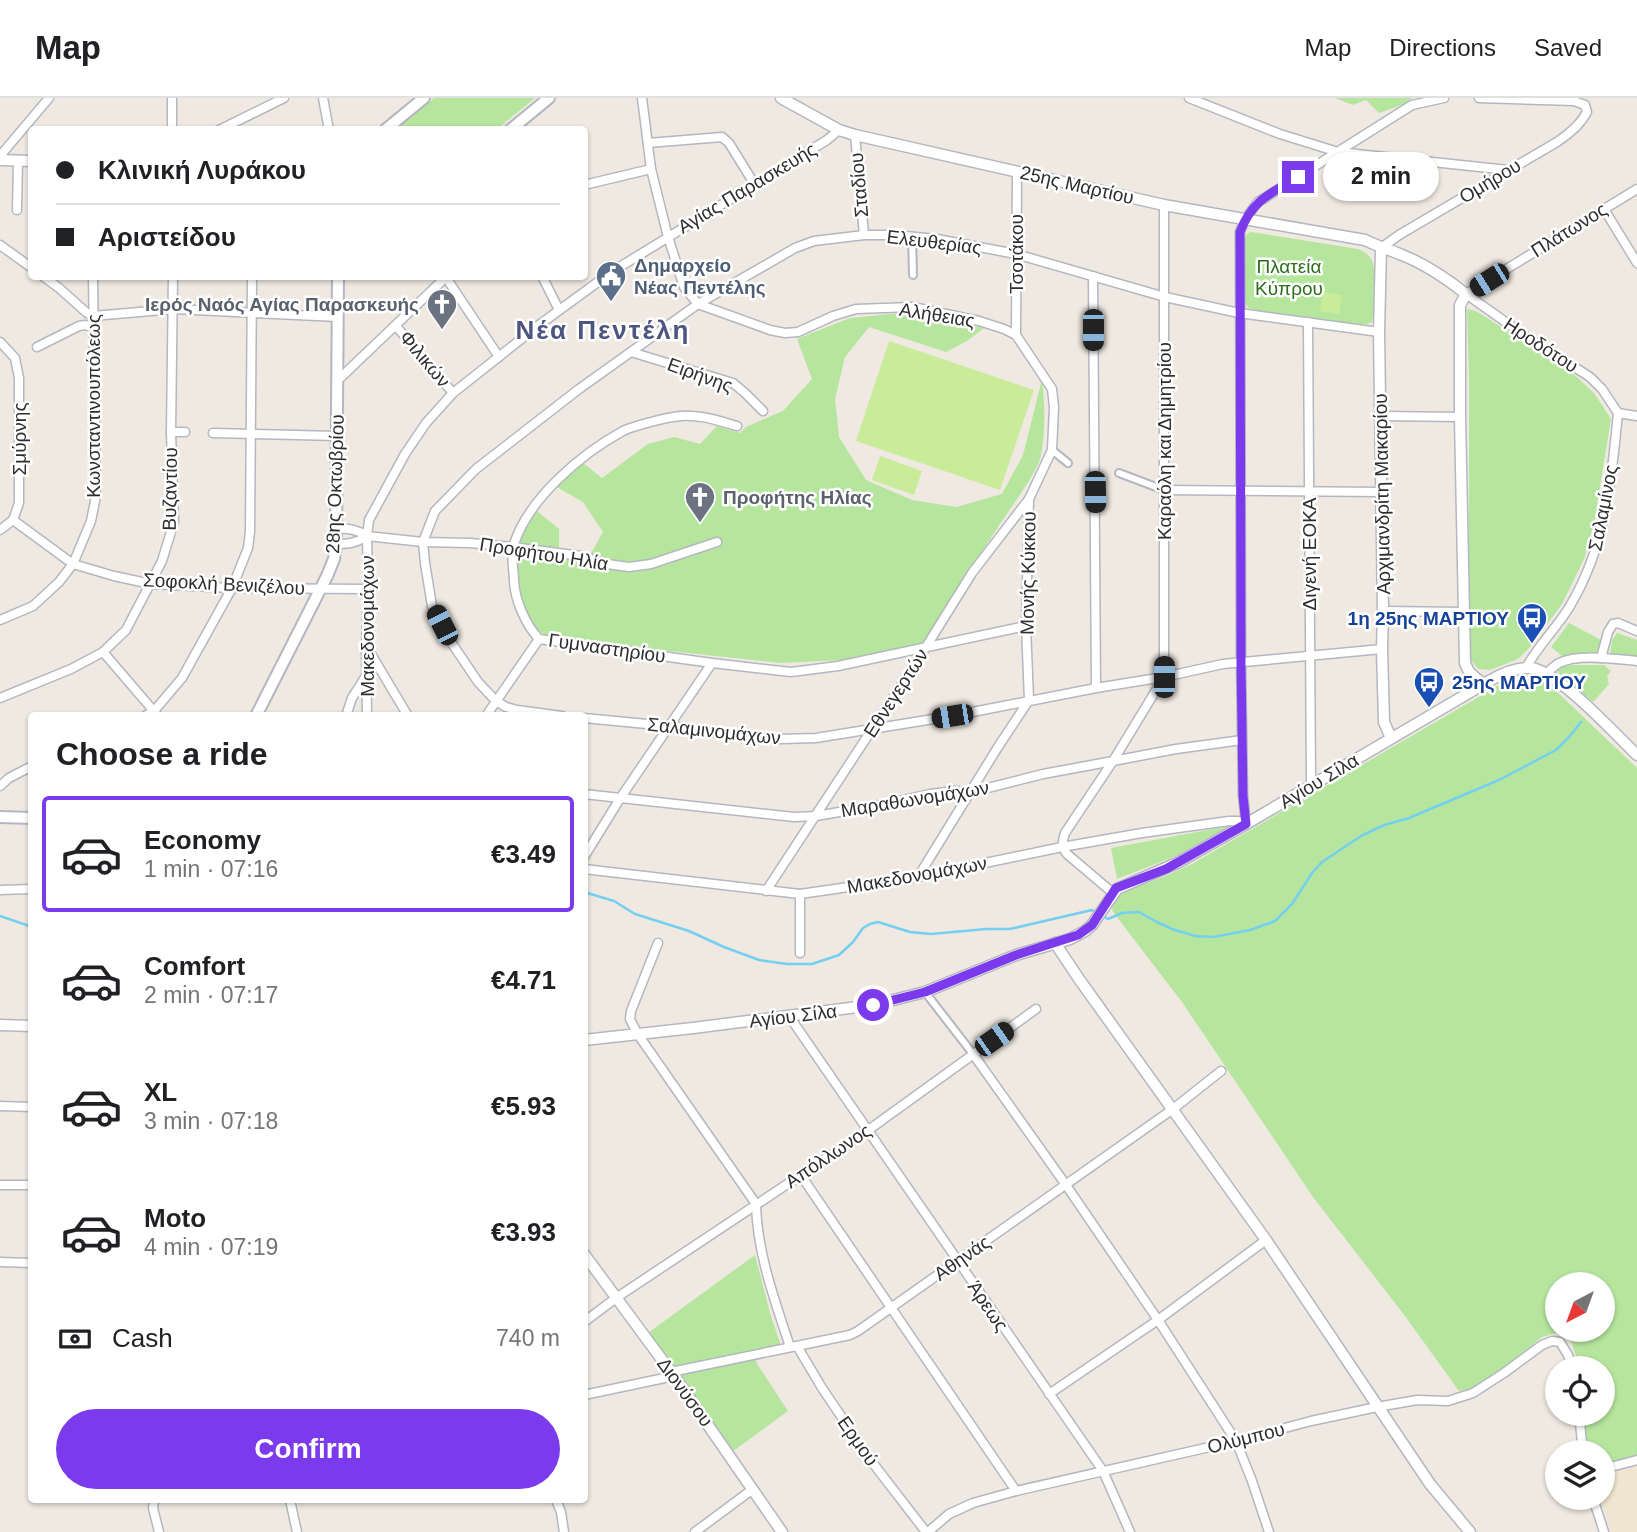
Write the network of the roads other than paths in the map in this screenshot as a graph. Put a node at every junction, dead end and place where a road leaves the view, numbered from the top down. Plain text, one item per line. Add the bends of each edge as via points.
1 (48, 98) edge
2 (172, 98) edge
3 (284, 98) edge
4 (323, 98) edge
5 (424, 98) edge
6 (549, 98) edge
7 (642, 98) edge
8 (781, 98) edge
9 (1189, 98) edge
10 (1444, 98) edge
11 (1479, 98) edge
12 (172, 126) edge
13 (227, 126) edge
14 (328, 126) edge
15 (390, 126) edge
16 (515, 126) edge
17 (839, 130) junction
18 (855, 135) junction
19 (648, 143) junction
20 (1338, 152) junction
21 (0, 158) edge
22 (18, 161) junction
23 (28, 161) edge
24 (651, 169) junction
25 (1508, 170) junction
26 (1017, 172) junction
27 (588, 183) edge
28 (755, 185) junction
29 (1637, 189) edge
30 (1164, 205) junction
31 (1604, 209) junction
32 (17, 211) dead end
33 (1245, 219) junction
34 (864, 235) junction
35 (912, 236) junction
36 (668, 237) junction
37 (0, 245) edge
38 (1381, 248) junction
39 (1016, 254) junction
40 (1637, 263) edge
41 (28, 265) edge
42 (913, 275) dead end
43 (1093, 276) junction
44 (49, 280) edge
45 (93, 280) edge
46 (173, 280) edge
47 (252, 280) edge
48 (338, 280) edge
49 (443, 280) edge
50 (448, 280) edge
51 (544, 280) edge
52 (1466, 294) junction
53 (1165, 297) junction
54 (698, 304) junction
55 (174, 309) junction
56 (559, 310) junction
57 (252, 313) junction
58 (1239, 313) junction
59 (93, 316) junction
60 (338, 317) junction
61 (1308, 322) junction
62 (397, 326) junction
63 (93, 327) junction
64 (1379, 331) junction
65 (1016, 335) junction
66 (0, 342) edge
67 (37, 346) dead end
68 (631, 352) junction
69 (499, 357) junction
70 (338, 380) junction
71 (453, 393) junction
72 (763, 411) dead end
73 (1618, 413) junction
74 (1381, 416) junction
75 (1637, 416) edge
76 (1460, 417) junction
77 (737, 426) dead end
78 (171, 432) junction
79 (185, 432) dead end
80 (213, 433) dead end
81 (251, 433) junction
82 (337, 436) junction
83 (1052, 450) junction
84 (1068, 463) dead end
85 (1119, 472) dead end
86 (1241, 490) junction
87 (1164, 491) junction
88 (1309, 491) junction
89 (1381, 492) junction
90 (1029, 499) junction
91 (13, 520) junction
92 (336, 528) junction
93 (0, 530) edge
94 (367, 536) junction
95 (423, 542) junction
96 (717, 542) dead end
97 (337, 544) junction
98 (512, 547) junction
99 (73, 564) junction
100 (151, 584) junction
101 (232, 588) junction
102 (320, 589) junction
103 (368, 589) junction
104 (1383, 611) junction
105 (1463, 612) junction
106 (0, 620) edge
107 (1026, 626) junction
108 (1637, 631) edge
109 (539, 639) junction
110 (366, 647) junction
111 (926, 647) junction
112 (1382, 649) junction
113 (103, 652) junction
114 (1310, 656) junction
115 (1601, 658) junction
116 (1637, 662) edge
117 (712, 663) junction
118 (1241, 663) junction
119 (1527, 668) junction
120 (1546, 674) junction
121 (366, 676) junction
122 (1164, 677) junction
123 (1484, 685) junction
124 (1096, 688) junction
125 (0, 698) edge
126 (1029, 700) junction
127 (496, 701) junction
128 (155, 712) edge
129 (157, 712) edge
130 (260, 712) edge
131 (347, 712) edge
132 (367, 712) edge
133 (406, 712) edge
134 (489, 712) edge
135 (532, 712) edge
136 (588, 718) edge
137 (668, 726) junction
138 (873, 728) junction
139 (1391, 738) junction
140 (1242, 740) junction
141 (1637, 755) edge
142 (1113, 761) junction
143 (28, 768) edge
144 (0, 786) edge
145 (1311, 786) junction
146 (972, 792) junction
147 (588, 794) edge
148 (621, 797) junction
149 (816, 816) junction
150 (0, 817) edge
151 (28, 818) edge
152 (1246, 824) junction
153 (1062, 847) junction
154 (588, 851) edge
155 (588, 869) edge
156 (918, 877) junction
157 (28, 889) edge
158 (0, 890) edge
159 (766, 891) junction
160 (1113, 893) junction
161 (800, 894) junction
162 (658, 943) dead end
163 (1055, 943) junction
164 (800, 953) dead end
165 (925, 992) junction
166 (1036, 1009) dead end
167 (789, 1016) junction
168 (0, 1026) edge
169 (28, 1026) edge
170 (637, 1033) junction
171 (588, 1039) edge
172 (973, 1054) junction
173 (1221, 1071) dead end
174 (0, 1107) edge
175 (28, 1107) edge
176 (1173, 1108) junction
177 (867, 1131) junction
178 (800, 1174) junction
179 (0, 1185) edge
180 (28, 1185) edge
181 (1066, 1185) junction
182 (756, 1204) junction
183 (1266, 1240) junction
184 (588, 1260) edge
185 (958, 1261) junction
186 (0, 1262) edge
187 (28, 1263) edge
188 (616, 1298) junction
189 (891, 1308) junction
190 (588, 1319) edge
191 (1158, 1320) junction
192 (793, 1347) junction
193 (1569, 1356) edge
194 (672, 1374) junction
195 (588, 1394) edge
196 (1049, 1394) junction
197 (1377, 1406) junction
198 (1236, 1441) junction
199 (1637, 1460) edge
200 (1615, 1466) edge
201 (1103, 1471) junction
202 (753, 1489) junction
203 (1016, 1491) junction
204 (291, 1503) edge
205 (557, 1503) edge
206 (154, 1504) edge
207 (1597, 1510) edge
208 (159, 1532) edge
209 (297, 1532) edge
210 (564, 1532) edge
211 (695, 1532) edge
212 (782, 1532) edge
213 (927, 1532) edge
214 (1130, 1532) edge
215 (1269, 1532) edge
216 (1470, 1532) edge
217 (1604, 1532) edge

1 - 21 street
2 - 12 street
3 - 13 street
4 - 14 street
5 - 15 main road
6 - 16 main road
7 - 19 street
8 - 17 street, 25ης Μαρτίου
9 - 20 street
10 - 20 street via 1412,105
11 - 25 street, Ομήρου via 1585,105 1585,117 1568,134
17 - 18 street, 25ης Μαρτίου
17 - 28 street, Αγίας Παρασκευής
18 - 26 street, 25ης Μαρτίου
18 - 34 street, Σταδίου
19 - 24 street
19 - 28 street via 722,137
20 - 25 street
20 - 33 street via 1258,202
21 - 22 street
22 - 23 street
22 - 32 street
24 - 27 street
24 - 36 street
25 - 38 street, Ομήρου
26 - 30 street, 25ης Μαρτίου
26 - 39 street, Τσοτάκου
28 - 36 street, Αγίας Παρασκευής
29 - 31 street, Πλάτωνος
30 - 33 street, 25ης Μαρτίου
30 - 53 street, Καραόλη και Δημητρίου
31 - 40 street
31 - 52 street, Πλάτωνος
33 - 38 street, 25ης Μαρτίου via 1365,240
33 - 58 street via 1240,232
34 - 35 street, Ελευθερίας
34 - 54 street, Ελευθερίας via 795,248
35 - 39 street, Ελευθερίας
35 - 42 street
36 - 54 street via 684,287
36 - 56 street, Αγίας Παρασκευής
37 - 41 street
38 - 52 street, Ηροδότου via 1426,267
38 - 64 street, Αρχιμανδρίτη Μακαρίου
39 - 43 street, Ελευθερίας
39 - 65 street, Τσοτάκου
43 - 53 street, Ελευθερίας
43 - 124 street
44 - 59 street
45 - 59 street, Κωνσταντινουπόλεως
46 - 55 street, Βυζαντίου
47 - 57 street
48 - 60 main road, 28ης Οκτωβρίου
49 - 62 street
50 - 69 street
51 - 56 street
52 - 73 street, Ηροδότου via 1590,377
52 - 76 street via 1460,305
53 - 58 street, Ελευθερίας
53 - 87 street, Καραόλη και Δημητρίου
54 - 65 street, Αλήθειας via 785,333 799,332 856,309 914,307 979,321
54 - 68 street, Ελευθερίας
55 - 57 street
55 - 59 street
55 - 78 street, Βυζαντίου
56 - 69 street, Αγίας Παρασκευής
57 - 60 street
57 - 81 street
58 - 61 street, Ελευθερίας
58 - 86 street
59 - 63 street, Κωνσταντινουπόλεως
60 - 70 main road, 28ης Οκτωβρίου
61 - 64 street, Ελευθερίας
61 - 88 street, Διγενή ΕΟΚΑ
62 - 70 street
62 - 71 street, Φιλικών
63 - 67 street via 79,326
63 - 99 street, Κωνσταντινουπόλεως via 96,496
64 - 74 street, Αρχιμανδρίτη Μακαρίου
65 - 83 street, Μονής Κύκκου via 1052,389
66 - 91 street, Σμύρνης via 15,358 19,378 19,503
68 - 72 street, Ειρήνης via 733,383
68 - 95 street, Ελευθερίας via 476,468 435,511
69 - 71 street, Αγίας Παρασκευής
70 - 82 main road, 28ης Οκτωβρίου
71 - 94 street, Αγίας Παρασκευής via 405,454 369,520
73 - 75 street
73 - 119 street, Σαλαμίνος via 1610,489 1596,552 1570,606
74 - 76 street
74 - 89 street, Αρχιμανδρίτη Μακαρίου
76 - 105 street
77 - 98 street via 679,416 626,429 559,478 542,496
78 - 79 street
78 - 100 street, Βυζαντίου via 174,522
80 - 81 street
81 - 82 street
81 - 101 street via 250,532
82 - 92 main road, 28ης Οκτωβρίου
83 - 84 street
83 - 90 street, Μονής Κύκκου
85 - 87 street
86 - 87 street
86 - 88 street
86 - 118 street
87 - 122 street, Καραόλη και Δημητρίου
88 - 89 street
88 - 114 street, Διγενή ΕΟΚΑ
89 - 104 street, Αρχιμανδρίτη Μακαρίου
90 - 107 street, Μονής Κύκκου
90 - 111 street, Εθνεγερτών via 972,573
91 - 93 street
91 - 99 street, Σοφοκλή Βενιζέλου
92 - 94 street, Προφήτου Ηλία
92 - 97 main road, 28ης Οκτωβρίου
94 - 95 street, Προφήτου Ηλία
94 - 97 street, Προφήτου Ηλία
94 - 103 street, Μακεδονομάχων
95 - 98 street, Προφήτου Ηλία
95 - 127 street via 432,606 469,671
96 - 98 street, Προφήτου Ηλία via 629,567
97 - 102 main road, 28ης Οκτωβρίου
98 - 109 street, Γυμναστηρίου via 515,591
99 - 100 street, Σοφοκλή Βενιζέλου
99 - 106 street, Κωνσταντινουπόλεως via 33,606
100 - 101 street, Σοφοκλή Βενιζέλου
100 - 113 street, Βυζαντίου via 126,630
101 - 102 street, Σοφοκλή Βενιζέλου
101 - 129 street via 182,678
102 - 103 street, Σοφοκλή Βενιζέλου
102 - 130 main road, 28ης Οκτωβρίου
103 - 110 street, Μακεδονομάχων
104 - 105 street
104 - 112 street, Αρχιμανδρίτη Μακαρίου
105 - 123 street via 1465,663
107 - 111 street, Γυμναστηρίου
107 - 126 street, Μονής Κύκκου
108 - 115 street via 1613,624
109 - 117 street, Γυμναστηρίου
109 - 127 street
110 - 121 street, Μακεδονομάχων
110 - 133 street
111 - 117 street, Γυμναστηρίου via 809,671
111 - 138 street, Εθνεγερτών
112 - 114 street, Σαλαμινομάχων
112 - 139 street, Αρχιμανδρίτη Μακαρίου via 1384,722
113 - 125 street, Βυζαντίου
113 - 128 street
114 - 118 street, Σαλαμινομάχων
114 - 145 street, Διγενή ΕΟΚΑ
115 - 116 street
115 - 120 street via 1561,662
117 - 137 street
118 - 122 street, Σαλαμινομάχων
118 - 140 street
119 - 120 street
119 - 123 street, Αγίου Σίλα via 1500,674
120 - 141 street
121 - 131 street
121 - 132 street, Μακεδονομάχων
122 - 124 street, Σαλαμινομάχων
122 - 142 street
123 - 139 street, Αγίου Σίλα
124 - 126 street, Σαλαμινομάχων
126 - 138 street, Σαλαμινομάχων
126 - 146 street
127 - 134 street
127 - 135 street
136 - 137 street, Σαλαμινομάχων
137 - 138 street, Σαλαμινομάχων via 781,739
137 - 148 street
138 - 149 street, Εθνεγερτών
139 - 145 street, Αγίου Σίλα
140 - 142 street, Μαραθωνομάχων
140 - 152 street
142 - 146 street, Μαραθωνομάχων
142 - 153 street via 1065,833
143 - 144 street
145 - 152 street, Αγίου Σίλα
146 - 149 street, Μαραθωνομάχων via 930,794
146 - 156 street
147 - 148 street, Μαραθωνομάχων
148 - 149 street, Μαραθωνομάχων
148 - 154 street
149 - 159 street, Εθνεγερτών
150 - 151 main road
152 - 153 street, Μακεδονομάχων via 1229,821
152 - 160 street, Αγίου Σίλα
153 - 156 street, Μακεδονομάχων
153 - 160 street
155 - 159 street, Μακεδονομάχων
156 - 161 street, Μακεδονομάχων
157 - 158 street
159 - 161 street, Μακεδονομάχων
160 - 163 street, Αγίου Σίλα via 1085,931
161 - 164 street
162 - 170 street via 631,1011
163 - 165 street, Αγίου Σίλα
163 - 176 street
165 - 167 street, Αγίου Σίλα via 873,1005
165 - 172 street
166 - 172 street, Απόλλωνος
167 - 170 street, Αγίου Σίλα
167 - 177 street, Άρεως
168 - 169 street
170 - 171 street, Αγίου Σίλα
170 - 182 street
172 - 177 street, Απόλλωνος
172 - 181 street
173 - 176 street, Αθηνάς
174 - 175 street
176 - 181 street, Αθηνάς
176 - 183 street
177 - 178 street, Απόλλωνος
177 - 185 street, Άρεως
178 - 182 street, Απόλλωνος
178 - 189 street
179 - 180 street
181 - 185 street, Αθηνάς
181 - 191 street
182 - 188 street, Απόλλωνος
182 - 192 street, Ερμού via 758,1238
183 - 191 street
183 - 197 street
184 - 188 street, Διονύσου
185 - 189 street, Αθηνάς
185 - 196 street, Άρεως
186 - 187 street
188 - 190 street, Απόλλωνος
188 - 194 street, Διονύσου
189 - 192 street, Αθηνάς via 850,1335
189 - 203 street
191 - 196 street
191 - 198 street
192 - 194 street, Αθηνάς
192 - 213 street, Ερμού
193 - 197 street, Ολύμπου via 1560,1342 1552,1341 1474,1393 1448,1401
194 - 195 street, Αθηνάς
194 - 202 street, Διονύσου
196 - 201 street, Άρεως
197 - 198 street, Ολύμπου
197 - 216 street via 1430,1484
198 - 201 street, Ολύμπου
198 - 215 street
199 - 200 street
201 - 203 street, Ολύμπου
201 - 214 street, Άρεως
202 - 211 street
202 - 212 street, Διονύσου
203 - 213 street, Ολύμπου via 972,1503
204 - 209 street
205 - 210 street
206 - 208 street
207 - 217 street

